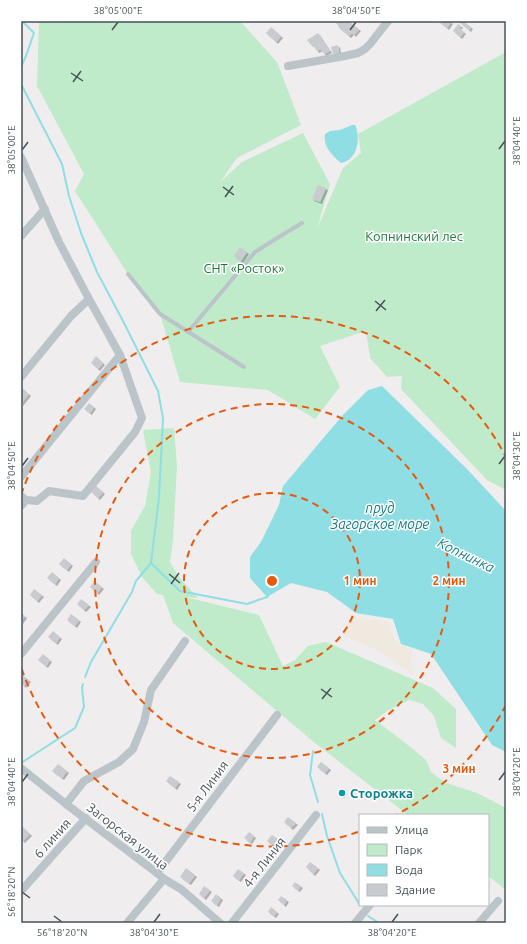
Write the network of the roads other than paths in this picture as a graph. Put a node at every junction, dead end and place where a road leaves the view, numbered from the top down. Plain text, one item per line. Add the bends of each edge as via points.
1 (388, 21) edge
2 (288, 66) dead end
3 (21, 157) edge
4 (45, 209) junction
5 (302, 224) dead end
6 (21, 236) edge
7 (128, 274) dead end
8 (89, 299) junction
9 (188, 332) junction
10 (120, 355) junction
11 (244, 367) dead end
12 (21, 377) edge
13 (21, 477) edge
14 (23, 501) edge
15 (96, 562) dead end
16 (185, 641) dead end
17 (21, 654) edge
18 (277, 715) dead end
19 (21, 768) edge
20 (66, 804) junction
21 (316, 815) dead end
22 (86, 818) junction
23 (157, 873) junction
24 (164, 879) junction
25 (21, 891) edge
26 (498, 901) dead end
27 (369, 906) edge
28 (127, 923) edge
29 (220, 923) edge
30 (232, 923) edge
31 (355, 923) edge
32 (479, 923) edge

1 - 2 street via 370,44 358,53
3 - 4 street
4 - 6 street
4 - 8 street
5 - 9 lane via 255,252
7 - 9 lane via 160,314
8 - 10 street
8 - 12 street via 71,316
9 - 11 lane
10 - 13 street
10 - 14 street via 142,418 136,432 83,496 49,491 37,501
15 - 17 street
16 - 20 street via 151,690 144,722 133,748 119,762 84,781
18 - 23 street, 5-я Линия
19 - 20 street, Загорская улица
20 - 22 street, Загорская улица
21 - 30 street, 4-я Линия
22 - 23 street, Загорская улица
22 - 25 street, 6 линия
23 - 24 street, Загорская улица
24 - 28 street
24 - 29 street, Загорская улица via 181,889
26 - 32 street
27 - 31 street

